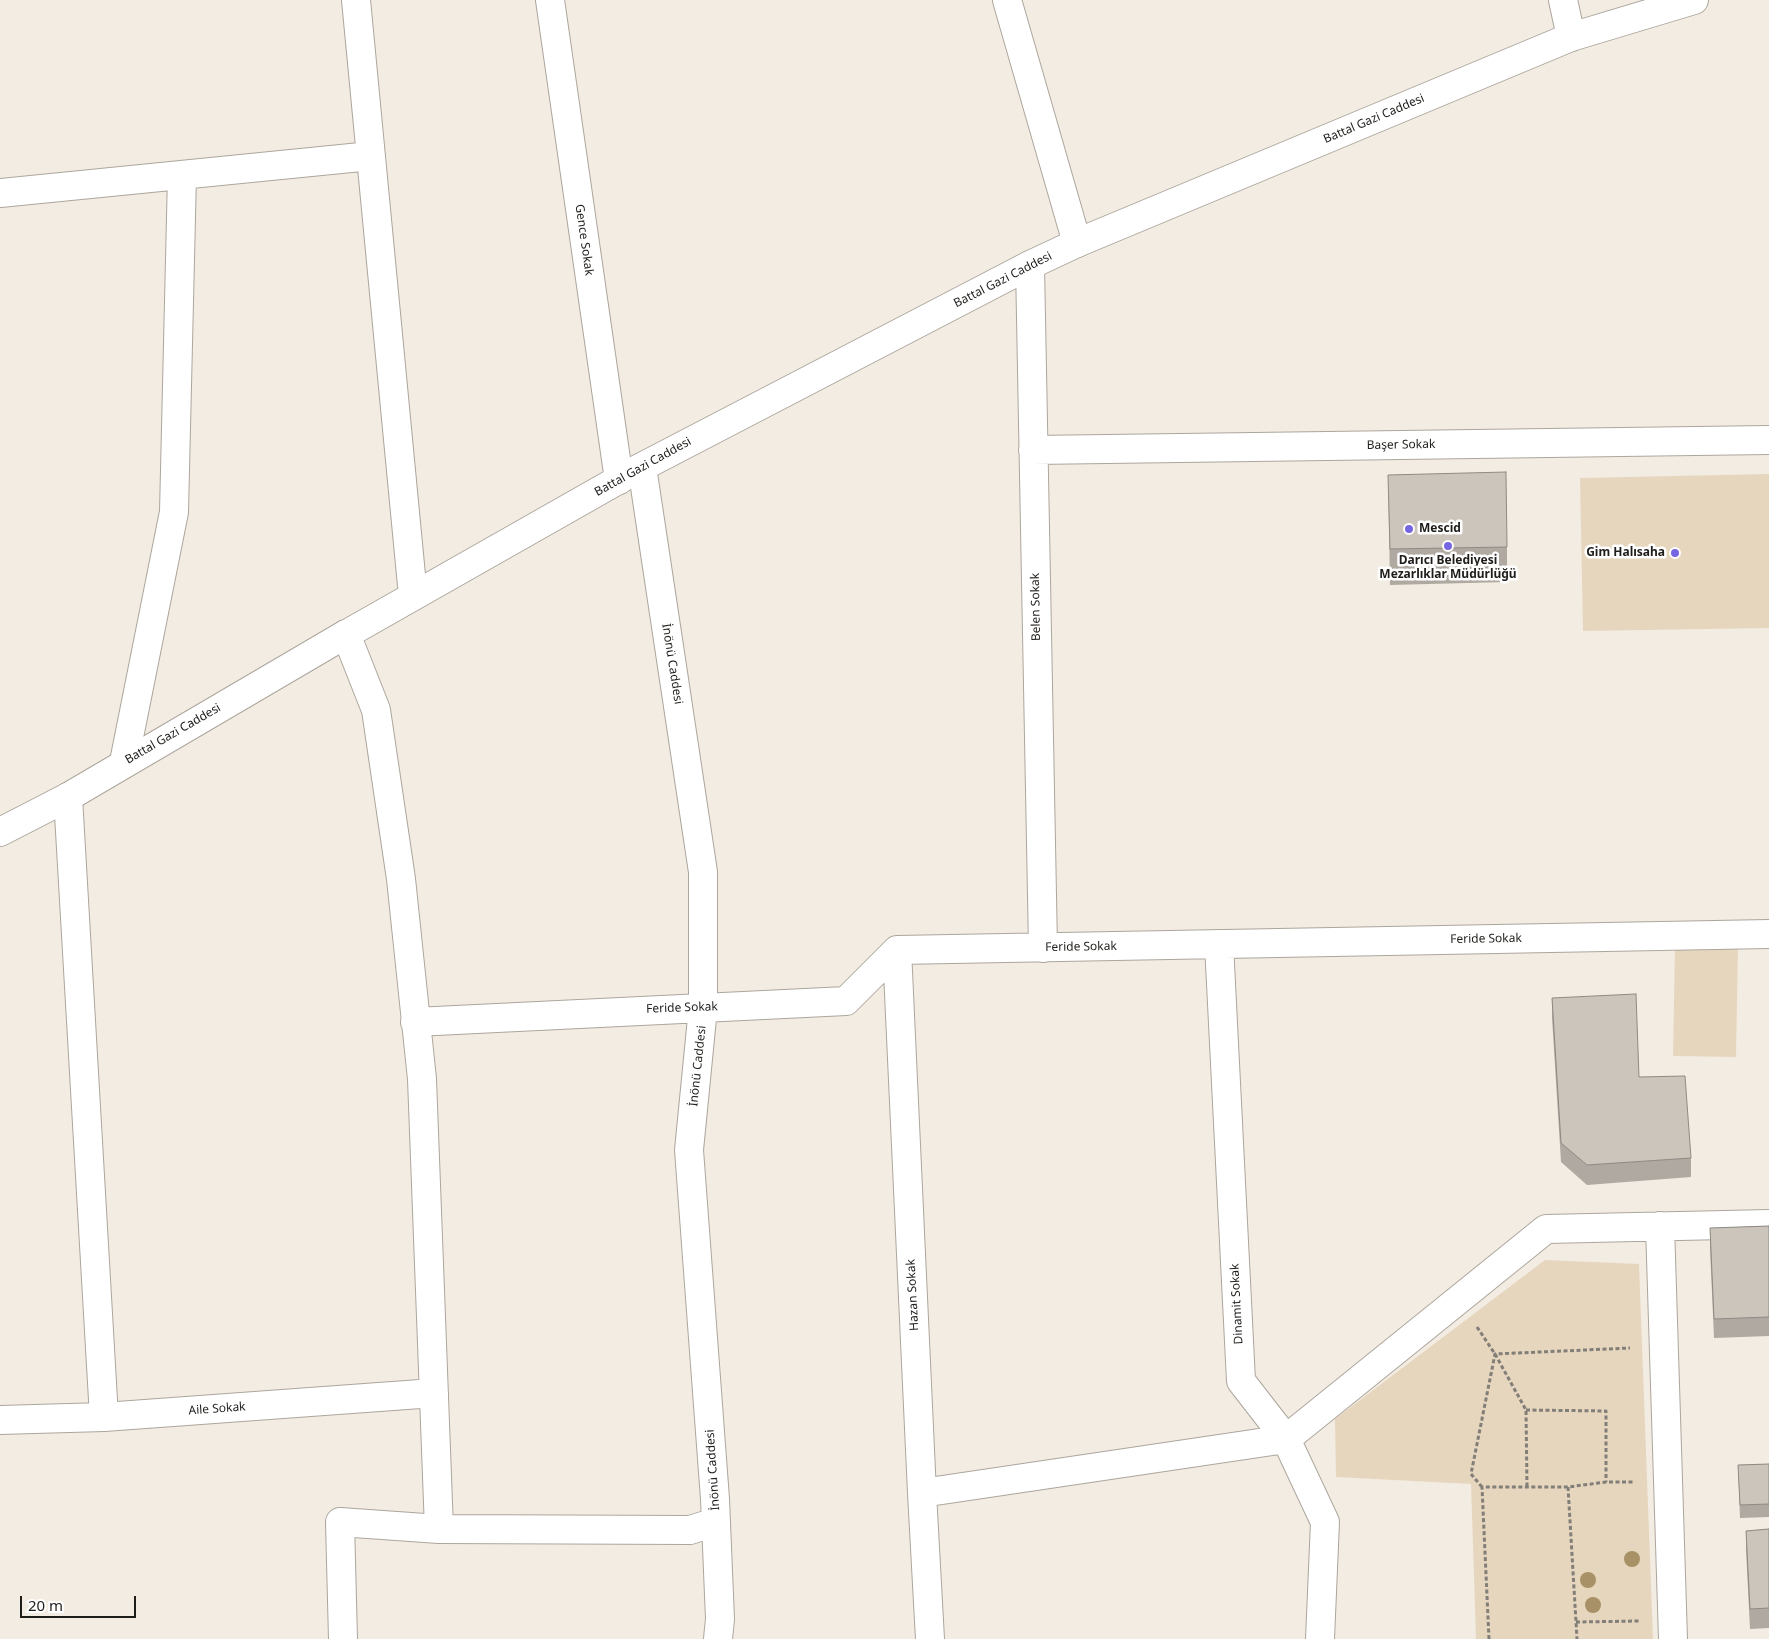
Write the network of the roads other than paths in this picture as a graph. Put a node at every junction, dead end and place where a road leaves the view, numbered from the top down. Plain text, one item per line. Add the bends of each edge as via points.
1 (356, 0) edge
2 (550, 0) edge
3 (1007, 0) edge
4 (1563, 0) edge
5 (1694, 0) edge
6 (1571, 38) junction
7 (371, 156) junction
8 (182, 175) junction
9 (0, 193) edge
10 (1077, 243) junction
11 (1030, 265) junction
12 (1769, 440) edge
13 (1033, 450) junction
14 (642, 467) junction
15 (618, 480) junction
16 (413, 596) junction
17 (345, 634) junction
18 (124, 762) junction
19 (68, 797) junction
20 (0, 832) edge
21 (1769, 934) edge
22 (1219, 944) junction
23 (1043, 948) junction
24 (898, 950) junction
25 (703, 1008) junction
26 (415, 1022) junction
27 (1769, 1224) edge
28 (1660, 1226) junction
29 (434, 1393) junction
30 (104, 1417) junction
31 (0, 1420) edge
32 (1286, 1439) junction
33 (922, 1493) junction
34 (716, 1522) junction
35 (440, 1530) junction
36 (1673, 1630) edge
37 (343, 1639) edge
38 (718, 1639) edge
39 (930, 1639) edge
40 (1320, 1639) edge

1 - 7 street
2 - 15 street, Gence Sokak
3 - 10 street
4 - 6 street
5 - 6 street, Battal Gazi Caddesi
6 - 10 street, Battal Gazi Caddesi
7 - 8 street
7 - 16 street
8 - 9 street
8 - 18 street via 174,512
10 - 11 street, Battal Gazi Caddesi
11 - 13 street, Belen Sokak
11 - 14 street, Battal Gazi Caddesi
12 - 13 street, Başer Sokak
13 - 23 street, Belen Sokak
14 - 15 street, Battal Gazi Caddesi
14 - 25 street, İnönü Caddesi via 703,872
15 - 16 street, Battal Gazi Caddesi
16 - 17 street, Battal Gazi Caddesi
17 - 18 street, Battal Gazi Caddesi
17 - 26 street via 376,710 401,879
18 - 19 street, Battal Gazi Caddesi
19 - 20 street, Battal Gazi Caddesi
19 - 30 street
21 - 22 street, Feride Sokak
22 - 23 street, Feride Sokak
22 - 32 street, Dinamit Sokak via 1241,1381
23 - 24 street, Feride Sokak
24 - 25 street, Feride Sokak via 846,1001
24 - 33 street, Hazan Sokak
25 - 26 street, Feride Sokak
25 - 34 street, İnönü Caddesi via 689,1150
26 - 29 street via 422,1079
27 - 28 street
28 - 32 street via 1546,1229
28 - 36 street
29 - 30 street, Aile Sokak
29 - 35 street
30 - 31 street, Aile Sokak
32 - 33 street
32 - 40 street, Dinamit Sokak via 1326,1522
33 - 39 street, Hazan Sokak
34 - 35 street via 690,1530
34 - 38 street, İnönü Caddesi
35 - 37 street via 340,1522

